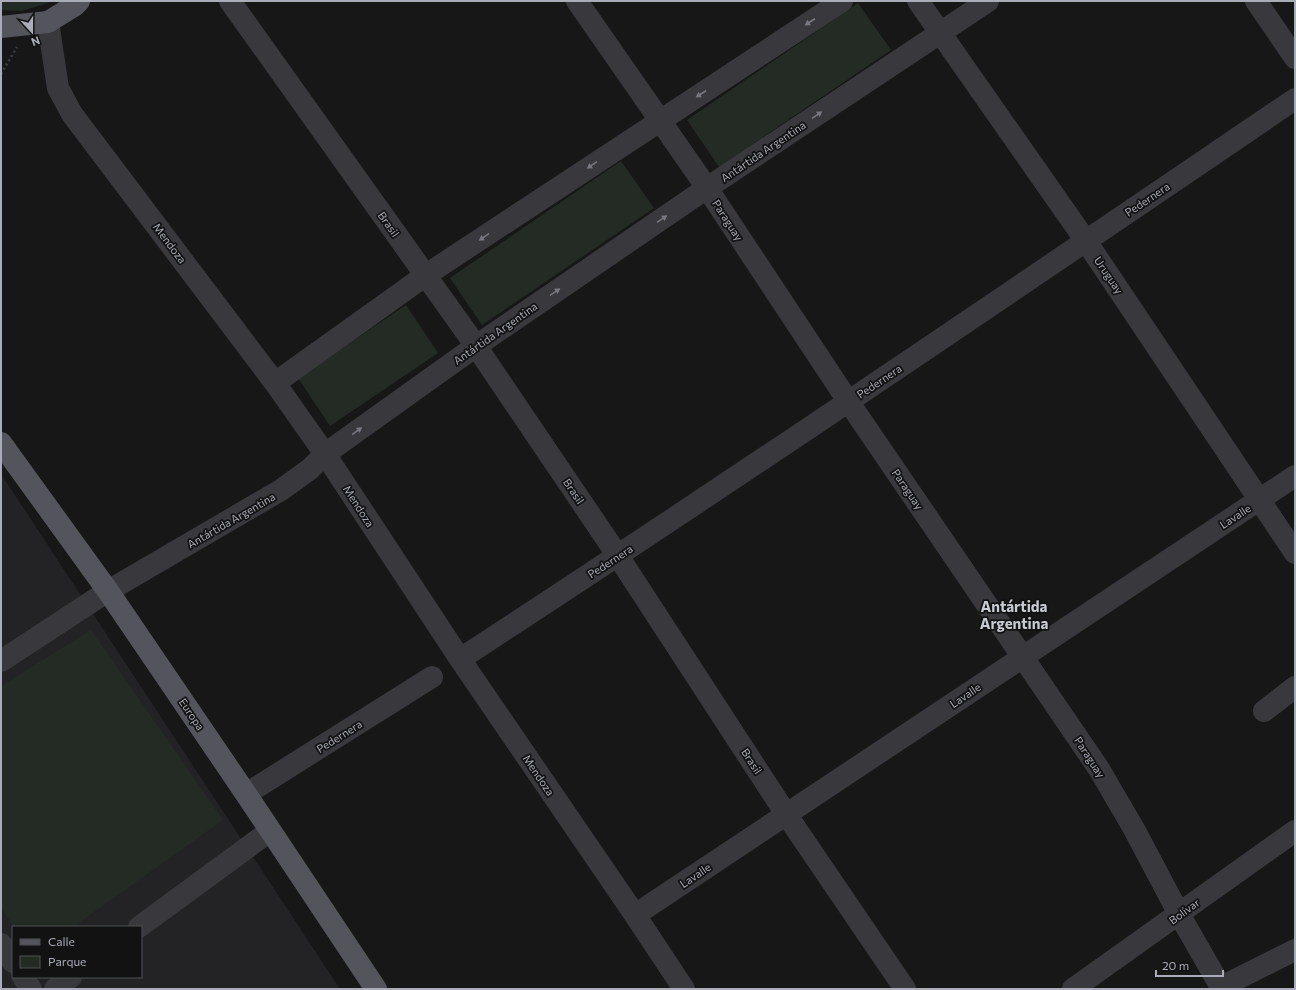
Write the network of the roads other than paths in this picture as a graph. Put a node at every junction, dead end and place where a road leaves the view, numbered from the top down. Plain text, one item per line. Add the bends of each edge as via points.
1 (79, 1) edge
2 (230, 1) edge
3 (577, 1) edge
4 (842, 1) edge
5 (918, 1) edge
6 (988, 1) edge
7 (1256, 1) edge
8 (48, 22) junction
9 (5, 30) edge
10 (941, 33) junction
11 (1295, 58) edge
12 (1295, 98) edge
13 (660, 120) junction
14 (707, 188) junction
15 (1086, 241) junction
16 (426, 275) junction
17 (476, 346) junction
18 (275, 383) junction
19 (848, 401) junction
20 (1, 443) edge
21 (325, 454) junction
22 (1295, 476) edge
23 (1260, 500) junction
24 (1295, 554) edge
25 (618, 556) junction
26 (108, 591) junction
27 (1022, 656) junction
28 (460, 659) junction
29 (1, 661) edge
30 (432, 677) dead end
31 (1295, 687) edge
32 (1264, 711) dead end
33 (246, 794) junction
34 (786, 814) junction
35 (270, 831) junction
36 (1295, 831) edge
37 (1179, 914) junction
38 (635, 915) junction
39 (140, 926) edge
40 (1, 944) edge
41 (1295, 950) edge
42 (12, 960) edge
43 (24, 978) edge
44 (70, 978) edge
45 (1221, 988) edge
46 (31, 989) edge
47 (55, 989) edge
48 (376, 989) edge
49 (684, 989) edge
50 (905, 989) edge
51 (1073, 989) edge

1 - 8 main road
2 - 16 street, Brasil
3 - 13 street, Paraguay
4 -> 13 street
5 - 10 street, Uruguay
6 - 10 street, Antártida Argentina
7 - 11 street
8 - 9 main road
8 - 18 street, Mendoza via 58,88 72,114
14 -> 10 street, Antártida Argentina
10 - 15 street, Uruguay
12 - 15 street, Pedernera
13 - 14 street, Paraguay
13 -> 16 street
17 -> 14 street, Antártida Argentina
14 - 19 street, Paraguay
15 - 19 street, Pedernera
15 - 23 street, Uruguay
16 - 17 street, Brasil
16 - 18 street
21 -> 17 street, Antártida Argentina
17 - 25 street, Brasil
18 - 21 street, Mendoza
19 - 25 street, Pedernera
19 - 27 street, Paraguay
20 - 26 main road, Europa
21 - 26 street, Antártida Argentina via 310,469 281,490
21 - 28 street, Mendoza
22 - 23 street, Lavalle
23 - 24 street, Uruguay
23 - 27 street, Lavalle
25 - 28 street, Pedernera
25 - 34 street, Brasil
26 - 29 street, Antártida Argentina
26 - 33 main road, Europa
27 - 34 street, Lavalle
27 - 37 street, Paraguay via 1099,769
28 - 38 street, Mendoza
30 - 33 street, Pedernera
31 - 32 street
33 - 35 main road, Europa
34 - 38 street, Lavalle
34 - 50 street, Brasil
35 - 39 street
35 - 48 main road, Europa
36 - 37 street, Bolívar
37 - 45 street, Paraguay
37 - 51 street, Bolívar
38 - 49 street, Mendoza
40 - 42 street
41 - 45 street
43 - 46 street
44 - 47 street

